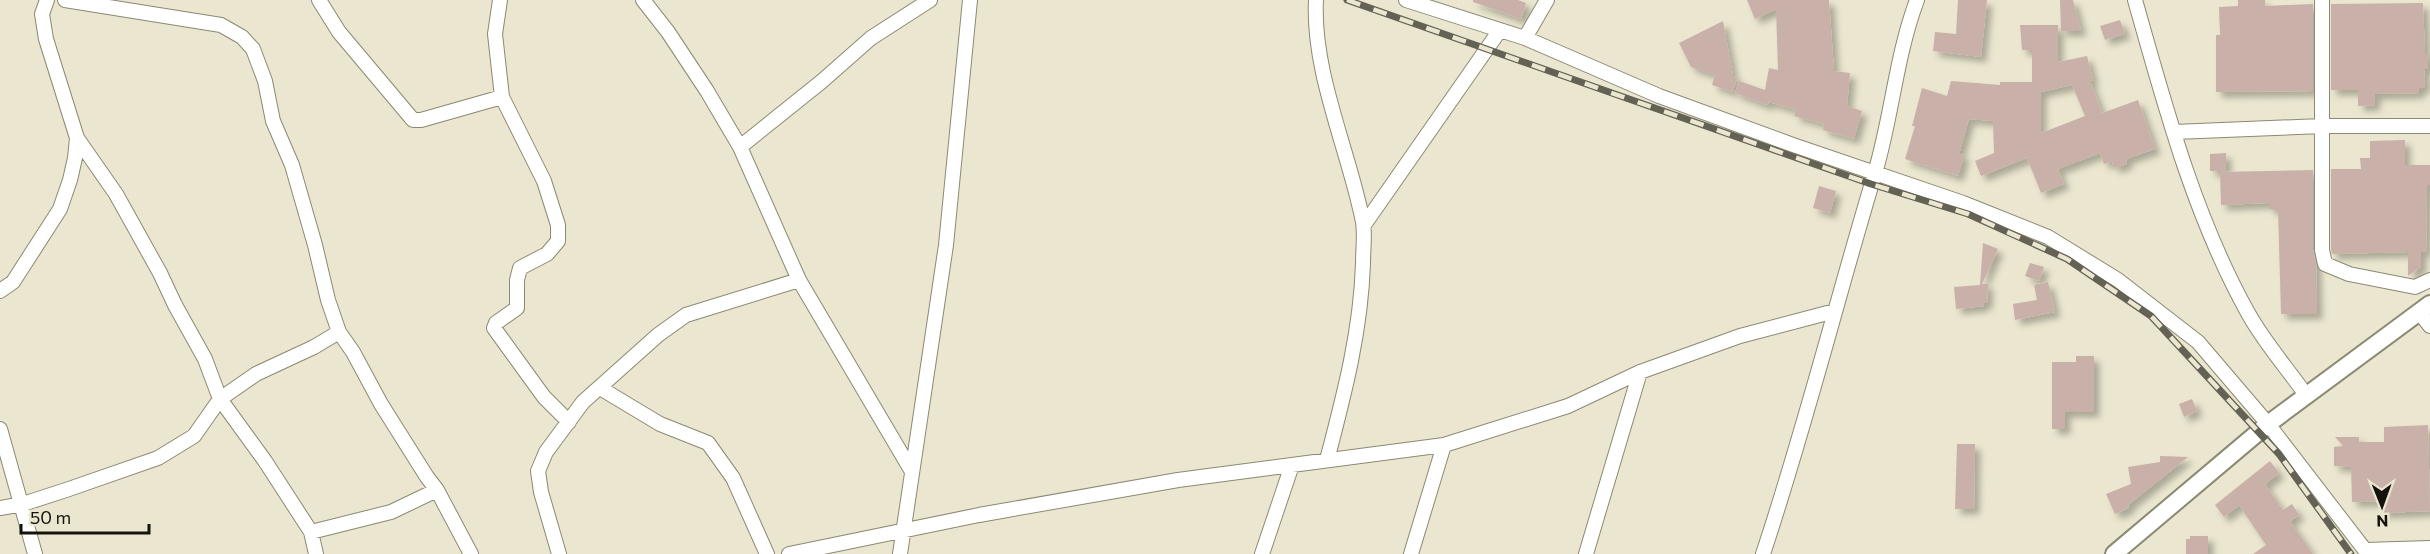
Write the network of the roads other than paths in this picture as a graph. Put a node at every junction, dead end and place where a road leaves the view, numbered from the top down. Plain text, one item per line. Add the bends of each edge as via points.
1 (47, 0) edge
2 (64, 0) edge
3 (319, 0) edge
4 (500, 0) edge
5 (643, 0) edge
6 (930, 0) edge
7 (970, 0) edge
8 (1316, 0) edge
9 (1406, 0) edge
10 (1546, 0) edge
11 (1917, 0) edge
12 (2135, 0) edge
13 (2322, 0) edge
14 (1500, 30) junction
15 (1525, 38) junction
16 (502, 97) junction
17 (2322, 126) junction
18 (2430, 126) edge
19 (2174, 132) junction
20 (77, 138) junction
21 (740, 147) junction
22 (1875, 173) junction
23 (1364, 225) junction
24 (800, 280) junction
25 (2430, 280) edge
26 (0, 291) edge
27 (2425, 308) edge
28 (1835, 311) junction
29 (2430, 326) edge
30 (339, 332) junction
31 (1640, 372) junction
32 (600, 388) junction
33 (2306, 395) junction
34 (220, 399) junction
35 (569, 422) junction
36 (2268, 424) junction
37 (0, 429) edge
38 (1444, 445) junction
39 (1327, 460) junction
40 (1292, 465) junction
41 (911, 470) junction
42 (437, 490) junction
43 (23, 504) junction
44 (0, 508) edge
45 (903, 530) junction
46 (311, 532) junction
47 (2430, 549) edge
48 (2367, 552) edge
49 (35, 554) edge
50 (316, 554) edge
51 (471, 554) edge
52 (558, 554) edge
53 (767, 554) edge
54 (789, 554) edge
55 (900, 554) edge
56 (1262, 554) edge
57 (1411, 554) edge
58 (1586, 554) edge
59 (1763, 554) edge
60 (2114, 554) edge

1 - 20 street via 42,14 46,39
2 - 30 street via 221,25 253,49 273,121 292,165
3 - 16 street via 339,32 413,120
4 - 16 street via 495,34
5 - 21 street via 688,62
6 - 21 street via 871,38
7 - 41 street via 946,244
8 - 23 street via 1314,23 1328,89
9 - 14 street
10 - 15 street
11 - 22 street via 1905,34
12 - 19 street
13 - 17 street
14 - 15 street
14 - 23 street
15 - 22 street via 1659,96
16 - 35 street via 544,181 558,225 558,242 542,258 520,268 517,308 494,328 544,397
17 - 18 street
17 - 19 street
17 - 25 street via 2325,264 2415,287
19 - 33 street via 2216,250 2249,315
20 - 26 street via 60,209 14,282
20 - 34 street via 116,194 160,273 205,359
21 - 24 street
22 - 28 street
22 - 36 street via 2048,237 2118,280 2198,342
23 - 39 street via 1362,298 1352,361
24 - 32 street via 686,315
24 - 41 street
27 - 29 street
27 - 33 street
28 - 31 street via 1740,336
28 - 59 street
30 - 34 street via 256,374
30 - 42 street
31 - 38 street via 1568,406
31 - 58 street
32 - 35 street via 583,402
32 - 53 street via 660,424 708,443 733,478
33 - 36 street
34 - 43 street via 194,436 158,458
34 - 46 street
35 - 52 street via 546,452 538,471
36 - 48 street
36 - 60 street
37 - 43 street
38 - 39 street
38 - 57 street
39 - 40 street
40 - 45 street via 1178,480
40 - 56 street
41 - 45 street
42 - 46 street via 391,512
42 - 51 street
43 - 44 street
43 - 49 street
45 - 54 street
45 - 55 street
46 - 50 street
47 - 48 street

